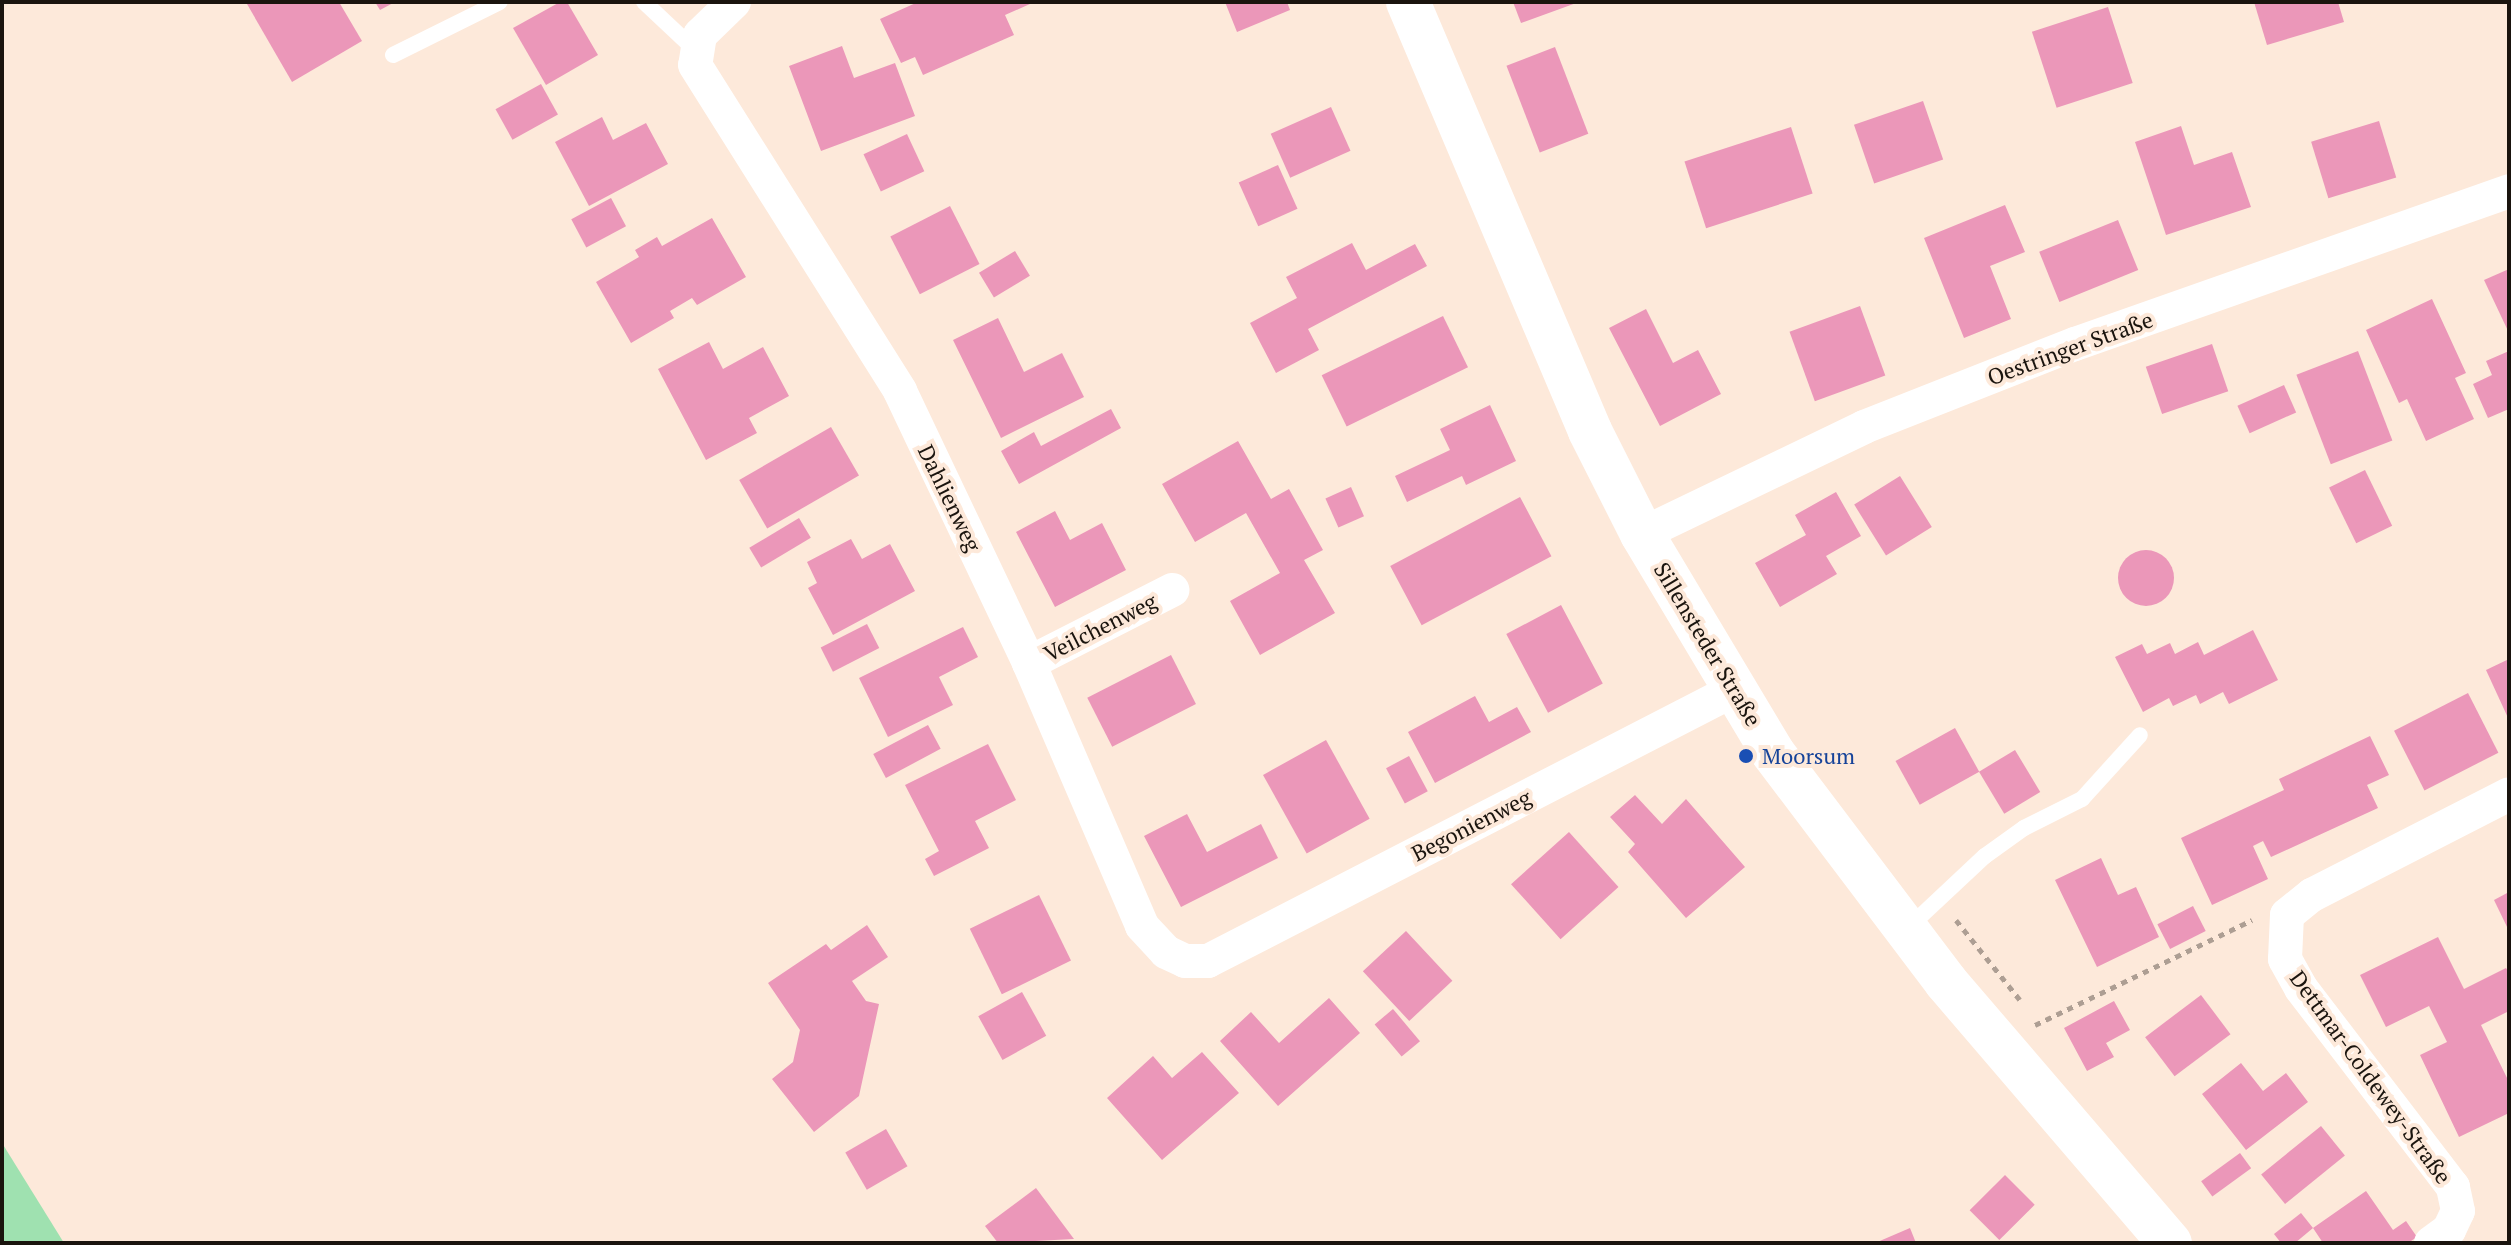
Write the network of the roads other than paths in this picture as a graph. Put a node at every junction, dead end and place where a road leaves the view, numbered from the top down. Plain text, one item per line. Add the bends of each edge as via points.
1 (500, 2) edge
2 (644, 2) edge
3 (734, 2) edge
4 (1408, 2) edge
5 (701, 36) junction
6 (393, 55) dead end
7 (2509, 191) edge
8 (1642, 534) junction
9 (1172, 590) dead end
10 (1029, 663) junction
11 (1734, 690) junction
12 (2140, 735) dead end
13 (2509, 794) edge
14 (1904, 931) junction
15 (1208, 961) joint
16 (2170, 1243) edge
17 (2431, 1243) edge

1 - 6 lane
2 - 5 lane
3 - 5 street
4 - 8 main road, Sillensteder Straße via 1590,431
5 - 10 street, Dahlienweg via 703,82 900,391
7 - 8 street, Oestringer Straße via 2075,344 1864,427
8 - 11 main road, Sillensteder Straße
9 - 10 street, Veilchenweg
10 - 15 street, Dahlienweg via 1142,926 1166,952 1185,961
11 - 14 main road, Sillensteder Straße via 1773,753
11 - 15 street, Begonienweg
12 - 14 lane via 2082,799 1995,849
13 - 17 street, Dettmar-Coldewey-Straße via 2312,895 2287,915 2285,959 2301,988 2453,1187 2458,1211 2449,1230
14 - 16 main road, Sillensteder Straße via 2027,1030

